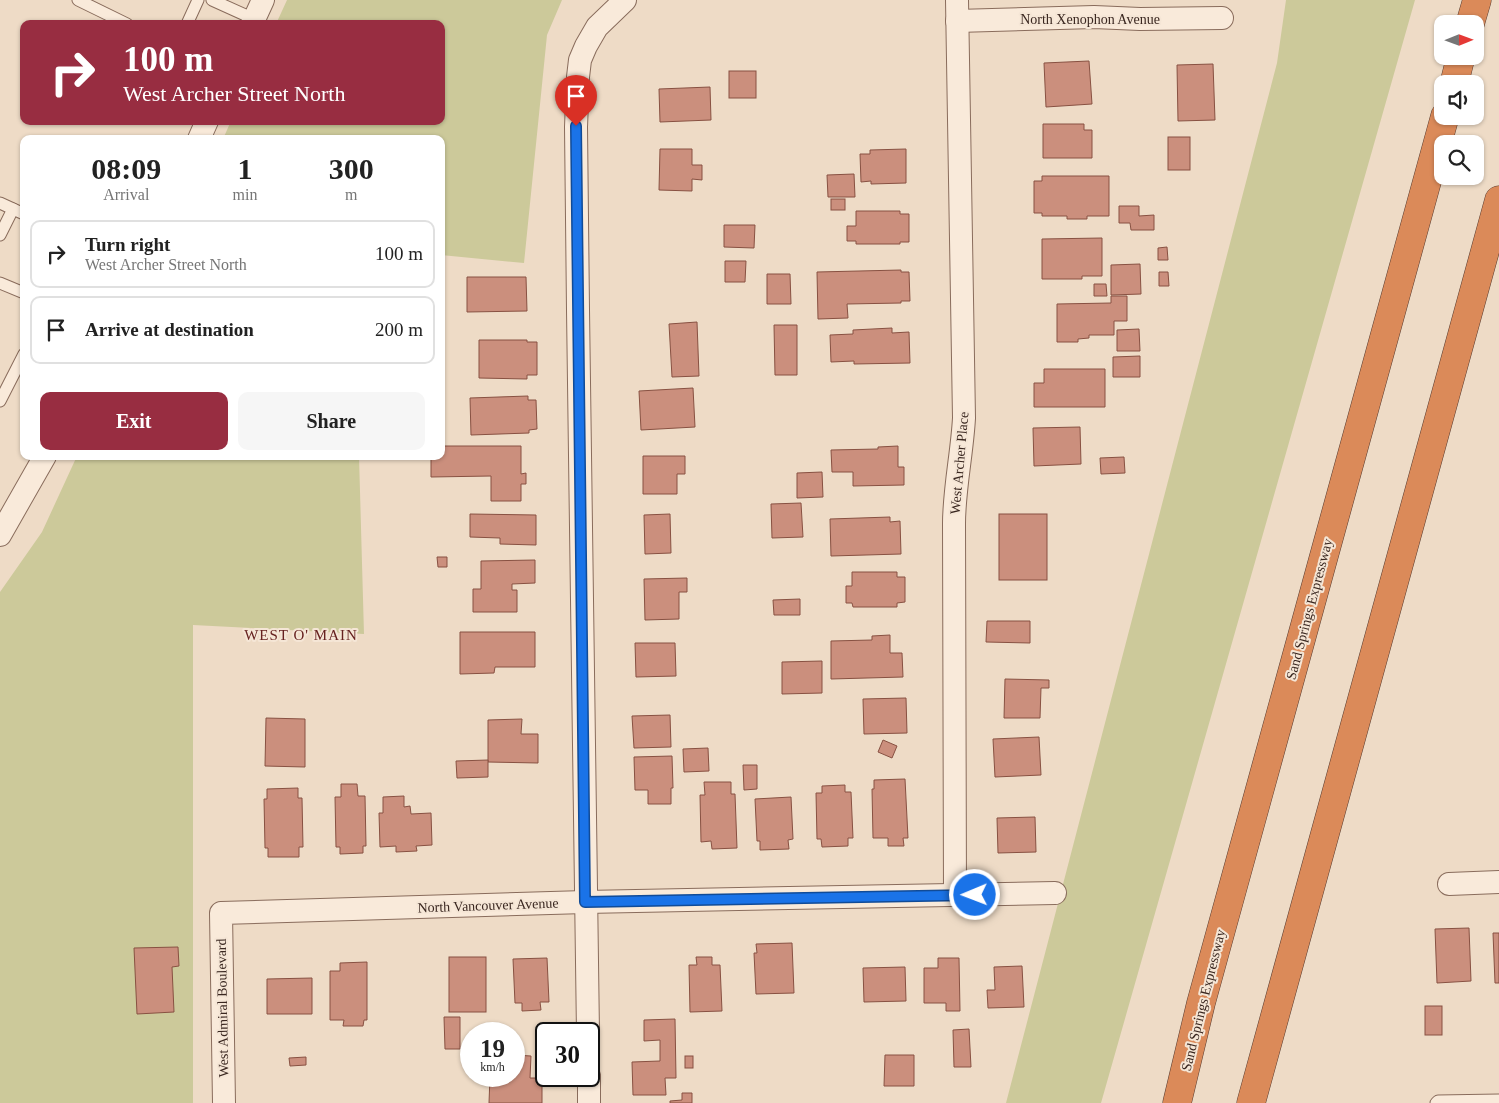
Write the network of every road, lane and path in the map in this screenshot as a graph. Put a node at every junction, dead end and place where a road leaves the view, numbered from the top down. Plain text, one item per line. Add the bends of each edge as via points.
1 (78, 0) edge
2 (198, 0) edge
3 (212, 0) edge
4 (625, 0) edge
5 (1477, 0) edge
6 (957, 10) edge
7 (256, 14) edge
8 (1473, 15) edge
9 (1222, 18) dead end
10 (119, 20) edge
11 (189, 20) edge
12 (1443, 125) edge
13 (1499, 200) edge
14 (0, 203) edge
15 (19, 211) edge
16 (0, 235) edge
17 (0, 283) edge
18 (20, 291) edge
19 (20, 362) edge
20 (0, 401) edge
21 (43, 460) edge
22 (0, 535) edge
23 (1499, 882) edge
24 (1448, 884) dead end
25 (1055, 893) dead end
26 (955, 895) junction
27 (585, 902) junction
28 (221, 913) joint
29 (588, 1022) edge
30 (588, 1087) edge
31 (1499, 1100) edge
32 (224, 1103) edge
33 (589, 1103) edge
34 (1177, 1103) edge
35 (1251, 1103) edge
36 (1436, 1103) edge

1 - 10 lane
2 - 11 lane
3 - 7 lane
4 - 27 street via 598,27 586,46 578,77
5 - 8 highway
6 - 9 street, North Xenophon Avenue via 1140,19
6 - 26 street, West Archer Place via 964,418 954,503
12 - 34 highway, Sand Springs Expressway via 1201,1003
13 - 35 highway
14 - 15 lane
15 - 16 lane
17 - 18 lane
19 - 20 lane
21 - 22 street
23 - 24 street
25 - 26 street, North Vancouver Avenue
26 - 27 street, North Vancouver Avenue
27 - 28 street, North Vancouver Avenue
27 - 29 street
28 - 32 street, West Admiral Boulevard
30 - 33 street
31 - 36 lane

